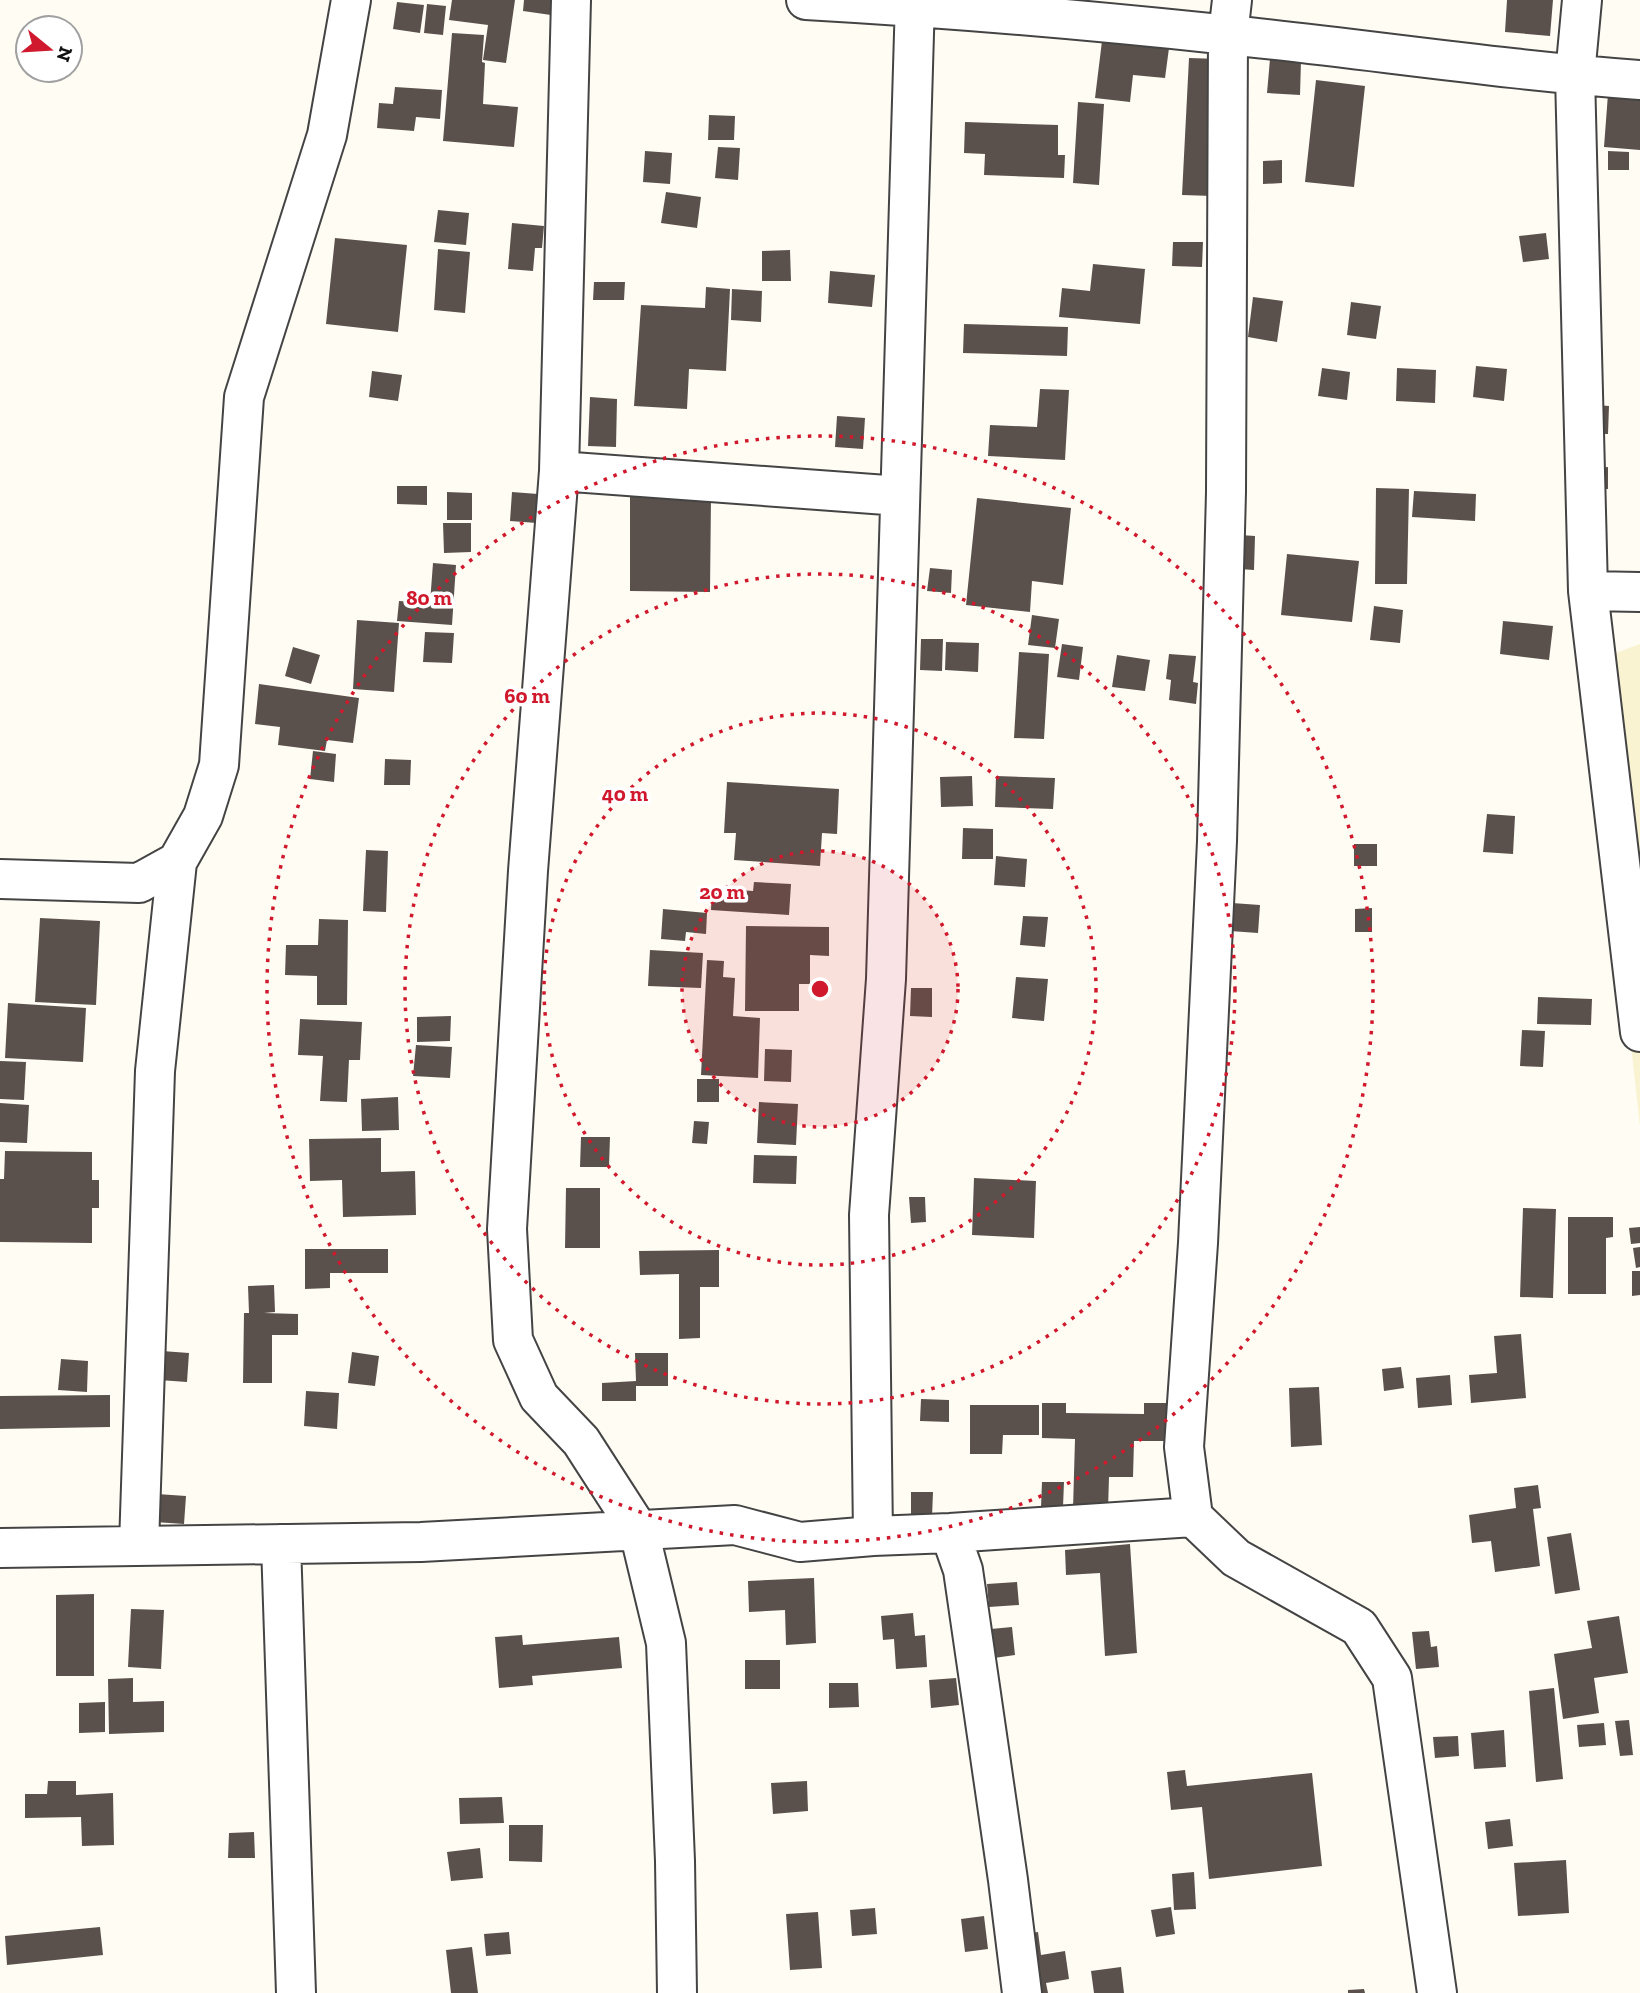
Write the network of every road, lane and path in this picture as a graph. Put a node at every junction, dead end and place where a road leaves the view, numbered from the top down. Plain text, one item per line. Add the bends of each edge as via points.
1 (351, 0) edge
2 (572, 0) edge
3 (806, 0) edge
4 (1582, 0) edge
5 (915, 3) edge
6 (1230, 17) edge
7 (1575, 75) junction
8 (1640, 80) edge
9 (559, 471) junction
10 (900, 496) junction
11 (1588, 592) junction
12 (1640, 592) edge
13 (177, 862) junction
14 (0, 880) edge
15 (1640, 1032) edge
16 (1193, 1517) junction
17 (639, 1531) junction
18 (950, 1534) junction
19 (873, 1536) junction
20 (281, 1544) junction
21 (139, 1545) junction
22 (0, 1548) edge
23 (296, 1993) edge
24 (677, 1993) edge
25 (1022, 1993) edge
26 (1437, 1993) edge

1 - 13 street via 327,135 244,397 219,765 203,816
2 - 9 street
3 - 5 street
4 - 7 street
5 - 6 street
5 - 10 street
6 - 7 street
6 - 16 street via 1217,841 1184,1447
7 - 8 street
7 - 11 street
9 - 10 street
9 - 17 street via 528,871 507,1229 513,1340 539,1397 581,1441
10 - 19 street via 886,979 869,1215
11 - 12 street
11 - 15 street
13 - 14 street via 139,883
13 - 21 street via 155,1071
16 - 18 street
16 - 26 street via 1236,1558 1359,1627 1392,1678
17 - 19 street via 734,1525 800,1542
17 - 20 street
17 - 24 street via 666,1643
18 - 19 street
18 - 25 street via 963,1570
20 - 21 street
20 - 23 street
21 - 22 street

